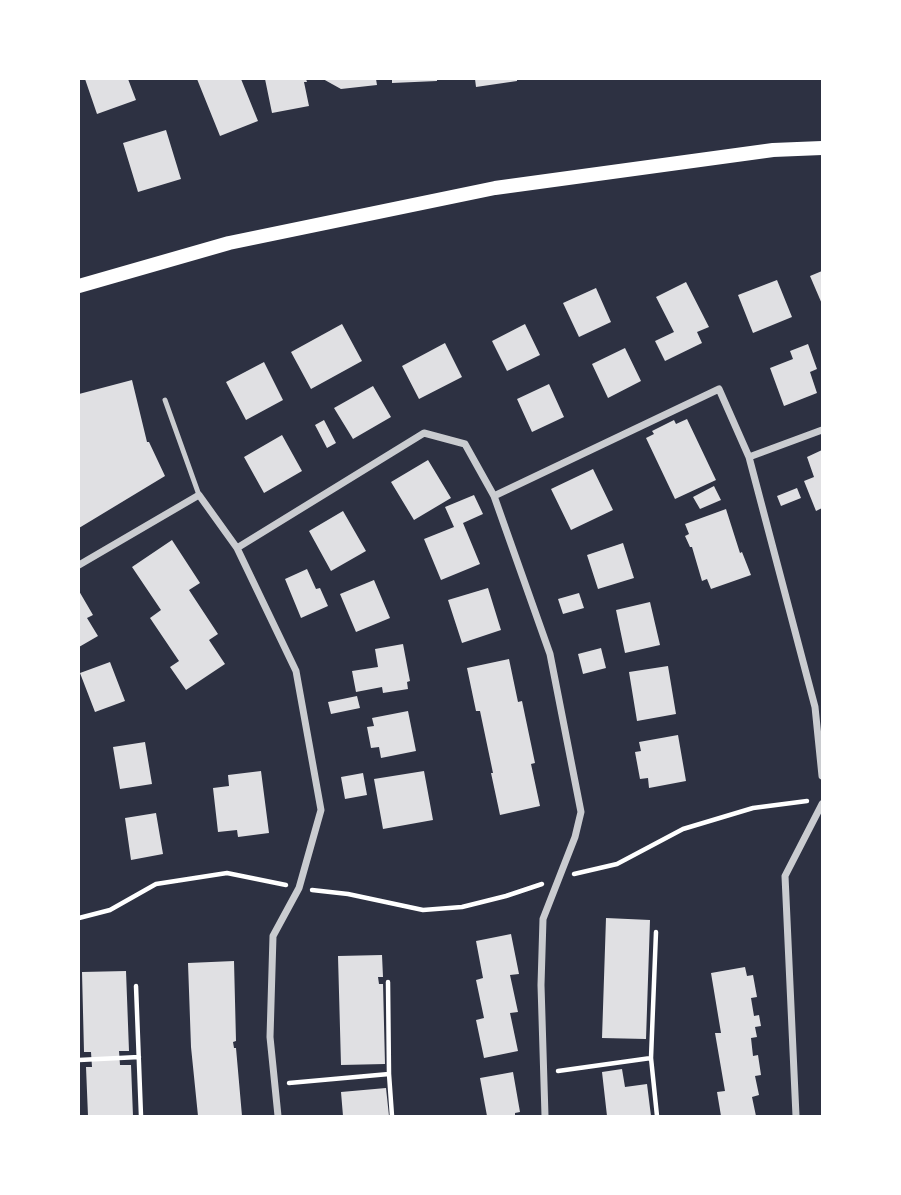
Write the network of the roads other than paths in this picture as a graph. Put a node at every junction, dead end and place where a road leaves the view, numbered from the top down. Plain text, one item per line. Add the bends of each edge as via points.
1 (822, 148) edge
2 (79, 286) edge
3 (165, 400) dead end
4 (822, 430) edge
5 (749, 457) junction
6 (199, 495) junction
7 (494, 496) junction
8 (237, 548) junction
9 (79, 565) edge
10 (822, 776) edge
11 (822, 804) edge
12 (278, 1116) edge
13 (545, 1116) edge
14 (796, 1116) edge

1 - 2 main road via 773,150 495,188 229,243
3 - 6 lane
4 - 5 street
5 - 7 street via 719,389
5 - 10 street via 816,707
6 - 8 street
6 - 9 street
7 - 8 street via 465,444 424,433
7 - 13 street via 550,654 581,812 543,919
8 - 12 street via 296,671 321,810 299,888 273,936 270,1037
11 - 14 street via 785,876

